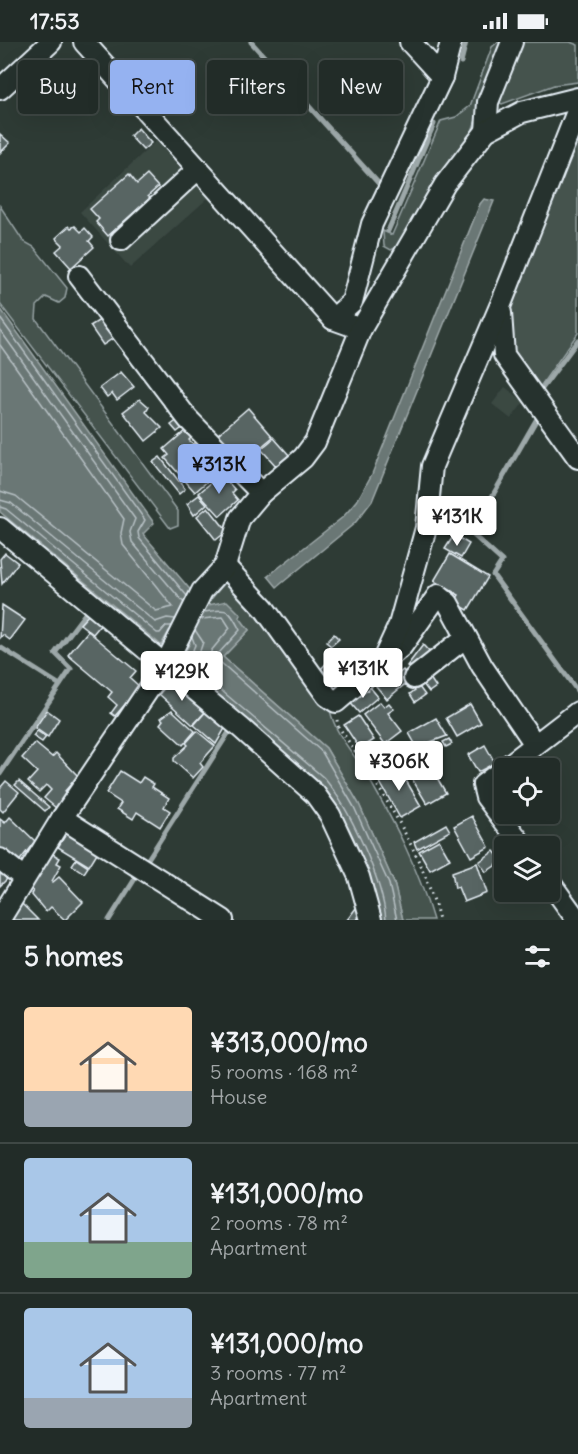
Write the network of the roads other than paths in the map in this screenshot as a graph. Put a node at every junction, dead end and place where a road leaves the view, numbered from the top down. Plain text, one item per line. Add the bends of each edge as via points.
1 (51, 42) edge
2 (84, 42) edge
3 (410, 42) edge
4 (452, 42) edge
5 (513, 42) edge
6 (442, 77) junction
7 (0, 89) edge
8 (578, 98) edge
9 (578, 109) edge
10 (486, 131) junction
11 (198, 169) junction
12 (121, 240) dead end
13 (79, 276) dead end
14 (501, 304) junction
15 (333, 319) junction
16 (361, 328) junction
17 (578, 458) edge
18 (261, 493) junction
19 (0, 528) edge
20 (225, 566) junction
21 (466, 637) junction
22 (382, 663) junction
23 (165, 665) junction
24 (414, 678) dead end
25 (578, 712) edge
26 (534, 743) junction
27 (62, 818) junction
28 (516, 836) edge
29 (0, 859) edge
30 (24, 878) junction
31 (560, 896) edge
32 (0, 919) edge
33 (223, 920) edge
34 (371, 920) edge
35 (577, 920) edge

1 - 7 street
2 - 11 street
3 - 6 street
4 - 6 street
5 - 10 street via 488,102
6 - 15 street via 372,224 352,302
8 - 10 street via 522,112
9 - 14 street
10 - 16 street via 432,204
11 - 12 street
11 - 15 street
13 - 18 street via 188,419
14 - 17 street via 504,355
14 - 22 street via 432,466 426,528 399,625
15 - 16 street
16 - 18 street via 315,442 303,458
18 - 20 street via 240,518
19 - 23 street
20 - 22 street via 264,609 327,696 336,702
20 - 23 street via 202,591
21 - 22 street via 448,603 438,595 402,646
21 - 24 street
21 - 26 street
23 - 27 street
23 - 34 street via 315,794 330,815 359,877
25 - 26 street
26 - 28 street via 483,785 486,796
27 - 30 street
27 - 33 street
29 - 30 street
30 - 32 street
31 - 35 street

